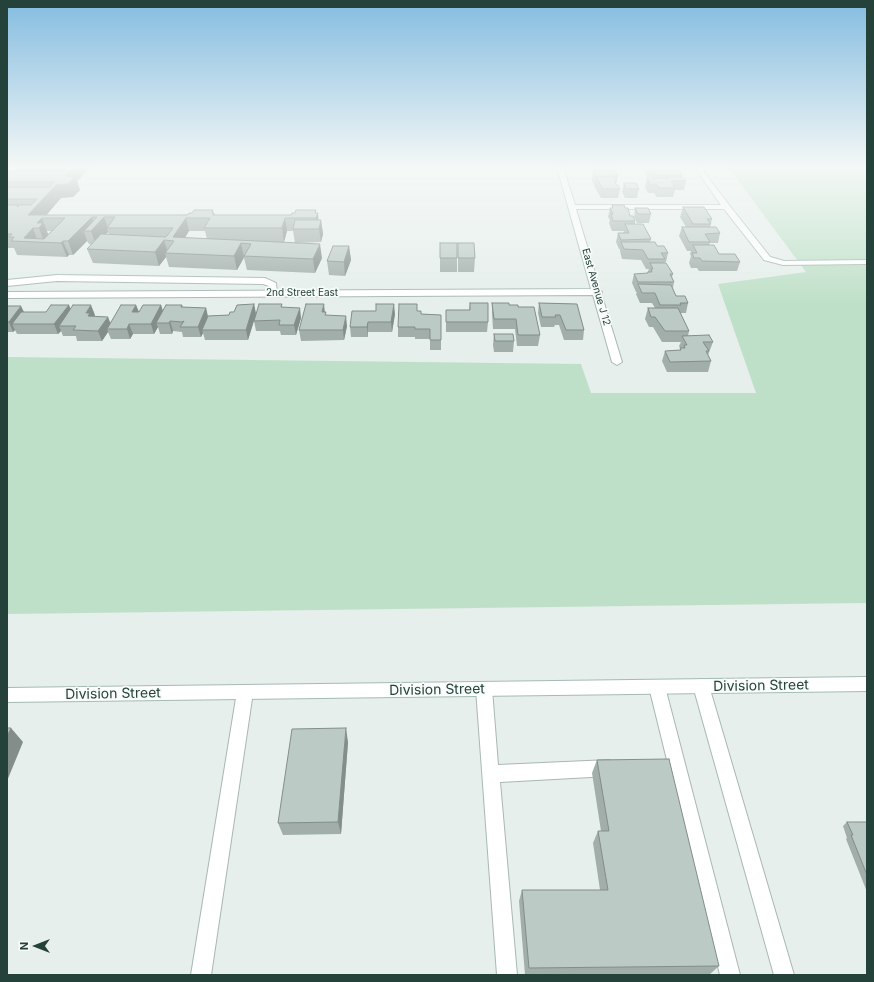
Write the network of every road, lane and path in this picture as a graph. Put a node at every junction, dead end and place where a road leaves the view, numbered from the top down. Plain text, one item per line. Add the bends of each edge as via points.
1 (574, 213) edge
2 (731, 213) edge
3 (867, 262) edge
4 (7, 283) edge
5 (598, 292) junction
6 (273, 294) junction
7 (7, 295) edge
8 (618, 362) dead end
9 (867, 684) edge
10 (702, 686) junction
11 (657, 687) junction
12 (484, 689) junction
13 (246, 692) junction
14 (7, 696) edge
15 (624, 768) edge
16 (490, 774) junction
17 (201, 975) edge
18 (507, 975) edge
19 (730, 975) edge
20 (784, 975) edge

1 - 5 street, East Avenue J 12
2 - 3 street via 767,258 783,263
4 - 6 street via 57,278 265,280 273,285
5 - 6 street, 2nd Street East
5 - 8 street, East Avenue J 12
6 - 7 street, 2nd Street East
9 - 10 street, Division Street
10 - 11 street, Division Street
10 - 20 street
11 - 12 street, Division Street
11 - 19 street via 670,767
12 - 13 street, Division Street
12 - 16 street
13 - 14 street, Division Street
13 - 17 street
15 - 16 street
16 - 18 street

